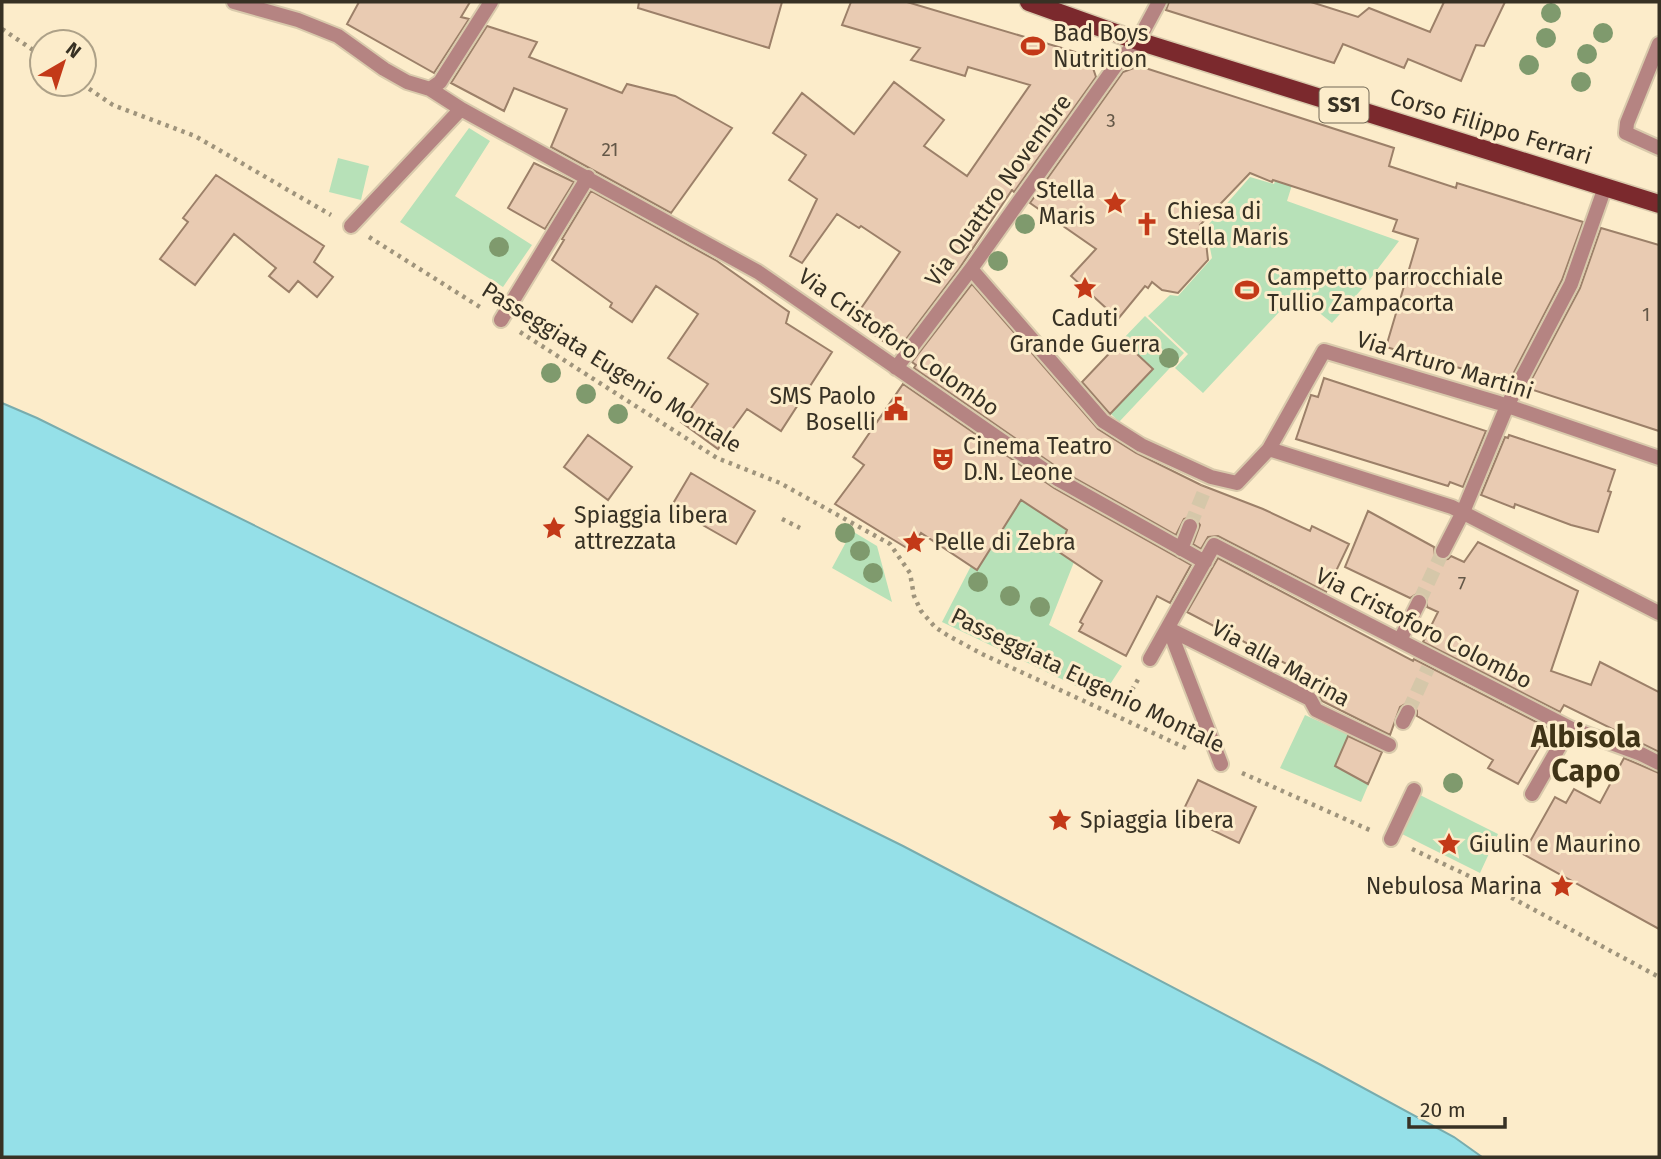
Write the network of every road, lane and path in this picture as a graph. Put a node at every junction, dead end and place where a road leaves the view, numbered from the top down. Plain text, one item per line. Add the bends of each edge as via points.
1 (234, 2) edge
2 (491, 2) edge
3 (1029, 2) edge
4 (1158, 2) edge
5 (2, 29) edge
6 (1139, 40) junction
7 (1659, 44) edge
8 (28, 47) edge
9 (430, 89) junction
10 (98, 95) edge
11 (461, 109) junction
12 (1659, 148) edge
13 (588, 177) junction
14 (1605, 187) junction
15 (1659, 204) edge
16 (351, 226) junction
17 (971, 268) junction
18 (501, 320) junction
19 (896, 368) junction
20 (1507, 407) junction
21 (1269, 449) junction
22 (1659, 458) edge
23 (1463, 512) junction
24 (782, 519) dead end
25 (1190, 526) tunnel mouth
26 (800, 528) dead end
27 (1181, 549) junction
28 (1443, 551) tunnel mouth
29 (1205, 562) junction
30 (1419, 602) tunnel mouth
31 (1659, 613) edge
32 (1169, 629) junction
33 (1400, 640) junction
34 (1150, 659) dead end
35 (1570, 728) junction
36 (1389, 745) dead end
37 (1659, 763) edge
38 (1221, 764) junction
39 (1414, 790) dead end
40 (1532, 794) dead end
41 (1391, 839) junction
42 (1659, 978) edge

1 - 9 street, Via Cristoforo Colombo via 338,36 384,69
2 - 9 street via 440,82
3 - 6 main road, Corso Filippo Ferrari / SS1
4 - 6 street, Via Quattro Novembre
5 - 8 path
6 - 14 main road, Corso Filippo Ferrari / SS1
6 - 17 street, Via Quattro Novembre via 1119,61
7 - 12 street, Corso Filippo Ferrari via 1626,133
9 - 11 street, Via Cristoforo Colombo
10 - 16 path, Passeggiata Eugenio Montale via 195,136
11 - 13 street, Via Cristoforo Colombo
11 - 16 street
13 - 18 street
13 - 19 street, Via Cristoforo Colombo via 758,272
14 - 15 main road, Corso Filippo Ferrari / SS1
14 - 20 street via 1571,284
16 - 18 path, Passeggiata Eugenio Montale
17 - 19 street, Via Quattro Novembre
17 - 21 street via 1102,421 1141,445 1209,482 1237,482
18 - 38 path, Passeggiata Eugenio Montale via 716,458 780,482 890,544 910,573 921,611 947,635
19 - 27 street, Via Cristoforo Colombo via 1059,480
20 - 21 street, Via Arturo Martini via 1324,351
20 - 22 street, Via Arturo Martini
20 - 23 street
21 - 23 street
23 - 28 street
23 - 31 street
24 - 26 path
25 - 27 street
27 - 29 street, Via Cristoforo Colombo
29 - 32 street
29 - 33 street, Via Cristoforo Colombo via 1214,545
30 - 33 street
32 - 34 street
32 - 36 street, Via alla Marina via 1310,699 1316,710
32 - 38 street, Via alla Marina
33 - 35 street, Via Cristoforo Colombo via 1431,663
35 - 37 street, Via Cristoforo Colombo
35 - 40 street
38 - 41 path, Passeggiata Eugenio Montale
39 - 41 street
41 - 42 path, Passeggiata Eugenio Montale via 1488,885

